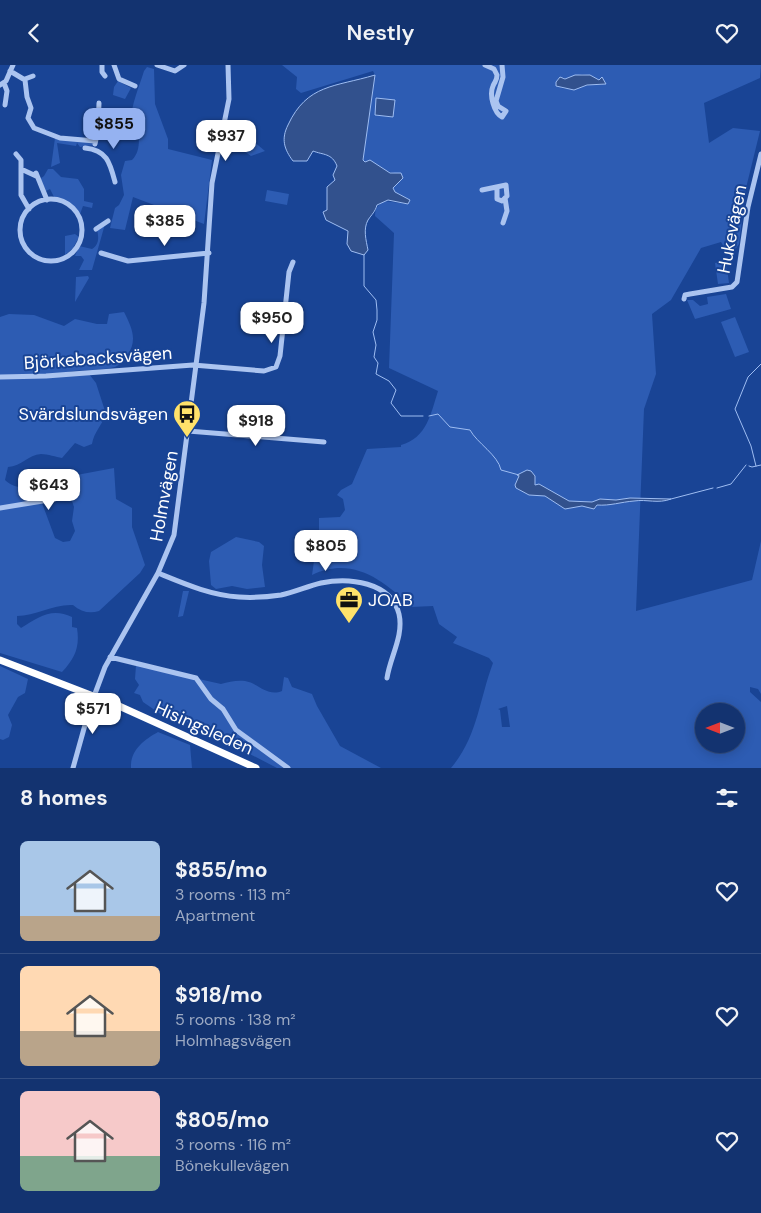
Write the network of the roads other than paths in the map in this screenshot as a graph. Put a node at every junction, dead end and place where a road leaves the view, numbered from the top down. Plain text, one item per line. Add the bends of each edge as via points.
1 (13, 65) edge
2 (102, 65) edge
3 (114, 65) edge
4 (158, 65) edge
5 (184, 65) edge
6 (228, 65) edge
7 (485, 65) edge
8 (502, 65) edge
9 (10, 71) junction
10 (33, 76) dead end
11 (104, 76) dead end
12 (25, 79) junction
13 (2, 84) edge
14 (135, 86) dead end
15 (7, 91) junction
16 (10, 99) dead end
17 (99, 103) dead end
18 (5, 105) dead end
19 (100, 117) junction
20 (126, 122) dead end
21 (98, 133) junction
22 (123, 137) dead end
23 (95, 141) junction
24 (85, 148) dead end
25 (96, 149) junction
26 (16, 154) dead end
27 (761, 154) edge
28 (21, 169) junction
29 (115, 182) dead end
30 (497, 187) junction
31 (482, 190) dead end
32 (505, 198) junction
33 (47, 200) junction
34 (29, 209) junction
35 (108, 221) dead end
36 (503, 223) dead end
37 (96, 229) dead end
38 (101, 253) dead end
39 (209, 253) junction
40 (293, 262) dead end
41 (684, 299) dead end
42 (197, 365) junction
43 (0, 377) edge
44 (188, 431) junction
45 (324, 442) dead end
46 (53, 476) dead end
47 (0, 508) edge
48 (158, 573) junction
49 (110, 657) junction
50 (0, 660) edge
51 (387, 678) dead end
52 (94, 696) junction
53 (73, 768) edge
54 (256, 768) edge
55 (288, 768) edge

1 - 9 street
2 - 11 street
3 - 14 street via 119,79
4 - 5 street via 175,71
6 - 39 street, Holmvägen via 229,99 212,183
7 - 8 street via 494,69 497,75 492,97 497,113 502,117 506,111 496,101 503,77
9 - 12 street
9 - 13 street
10 - 12 street
12 - 23 street via 31,108 28,119 34,129 54,137
13 - 15 street
15 - 16 street
15 - 18 street
17 - 19 street
19 - 20 street
19 - 21 street
21 - 22 street
21 - 23 street
23 - 25 street
24 - 25 street
25 - 29 street via 108,159
26 - 28 street via 20,157
27 - 41 street, Hukevägen via 747,213 737,282 732,287 685,295
28 - 33 street via 36,175
28 - 34 street via 21,195
30 - 31 street
30 - 32 street via 507,186
30 - 32 street via 496,199 502,201
32 - 36 street via 507,211
33 - 34 street
33 - 34 street via 66,203 80,221 80,241 64,258 42,259 26,248 21,226
35 - 37 street
38 - 39 street via 128,261
39 - 42 street, Holmvägen
40 - 42 street, Björkebacksvägen via 276,367 264,371
42 - 43 street, Björkebacksvägen
42 - 44 street, Holmvägen
44 - 45 street
44 - 48 street, Holmvägen via 174,535
46 - 47 street via 55,499
48 - 49 street, Holmvägen
48 - 51 street via 203,591 239,597 279,595 336,581 353,581 376,588 390,598 399,617 399,633
49 - 52 street, Holmvägen
49 - 55 street via 196,678 236,730
50 - 52 highway, Hisingsleden
52 - 53 street, Holmvägen
52 - 54 highway, Hisingsleden

